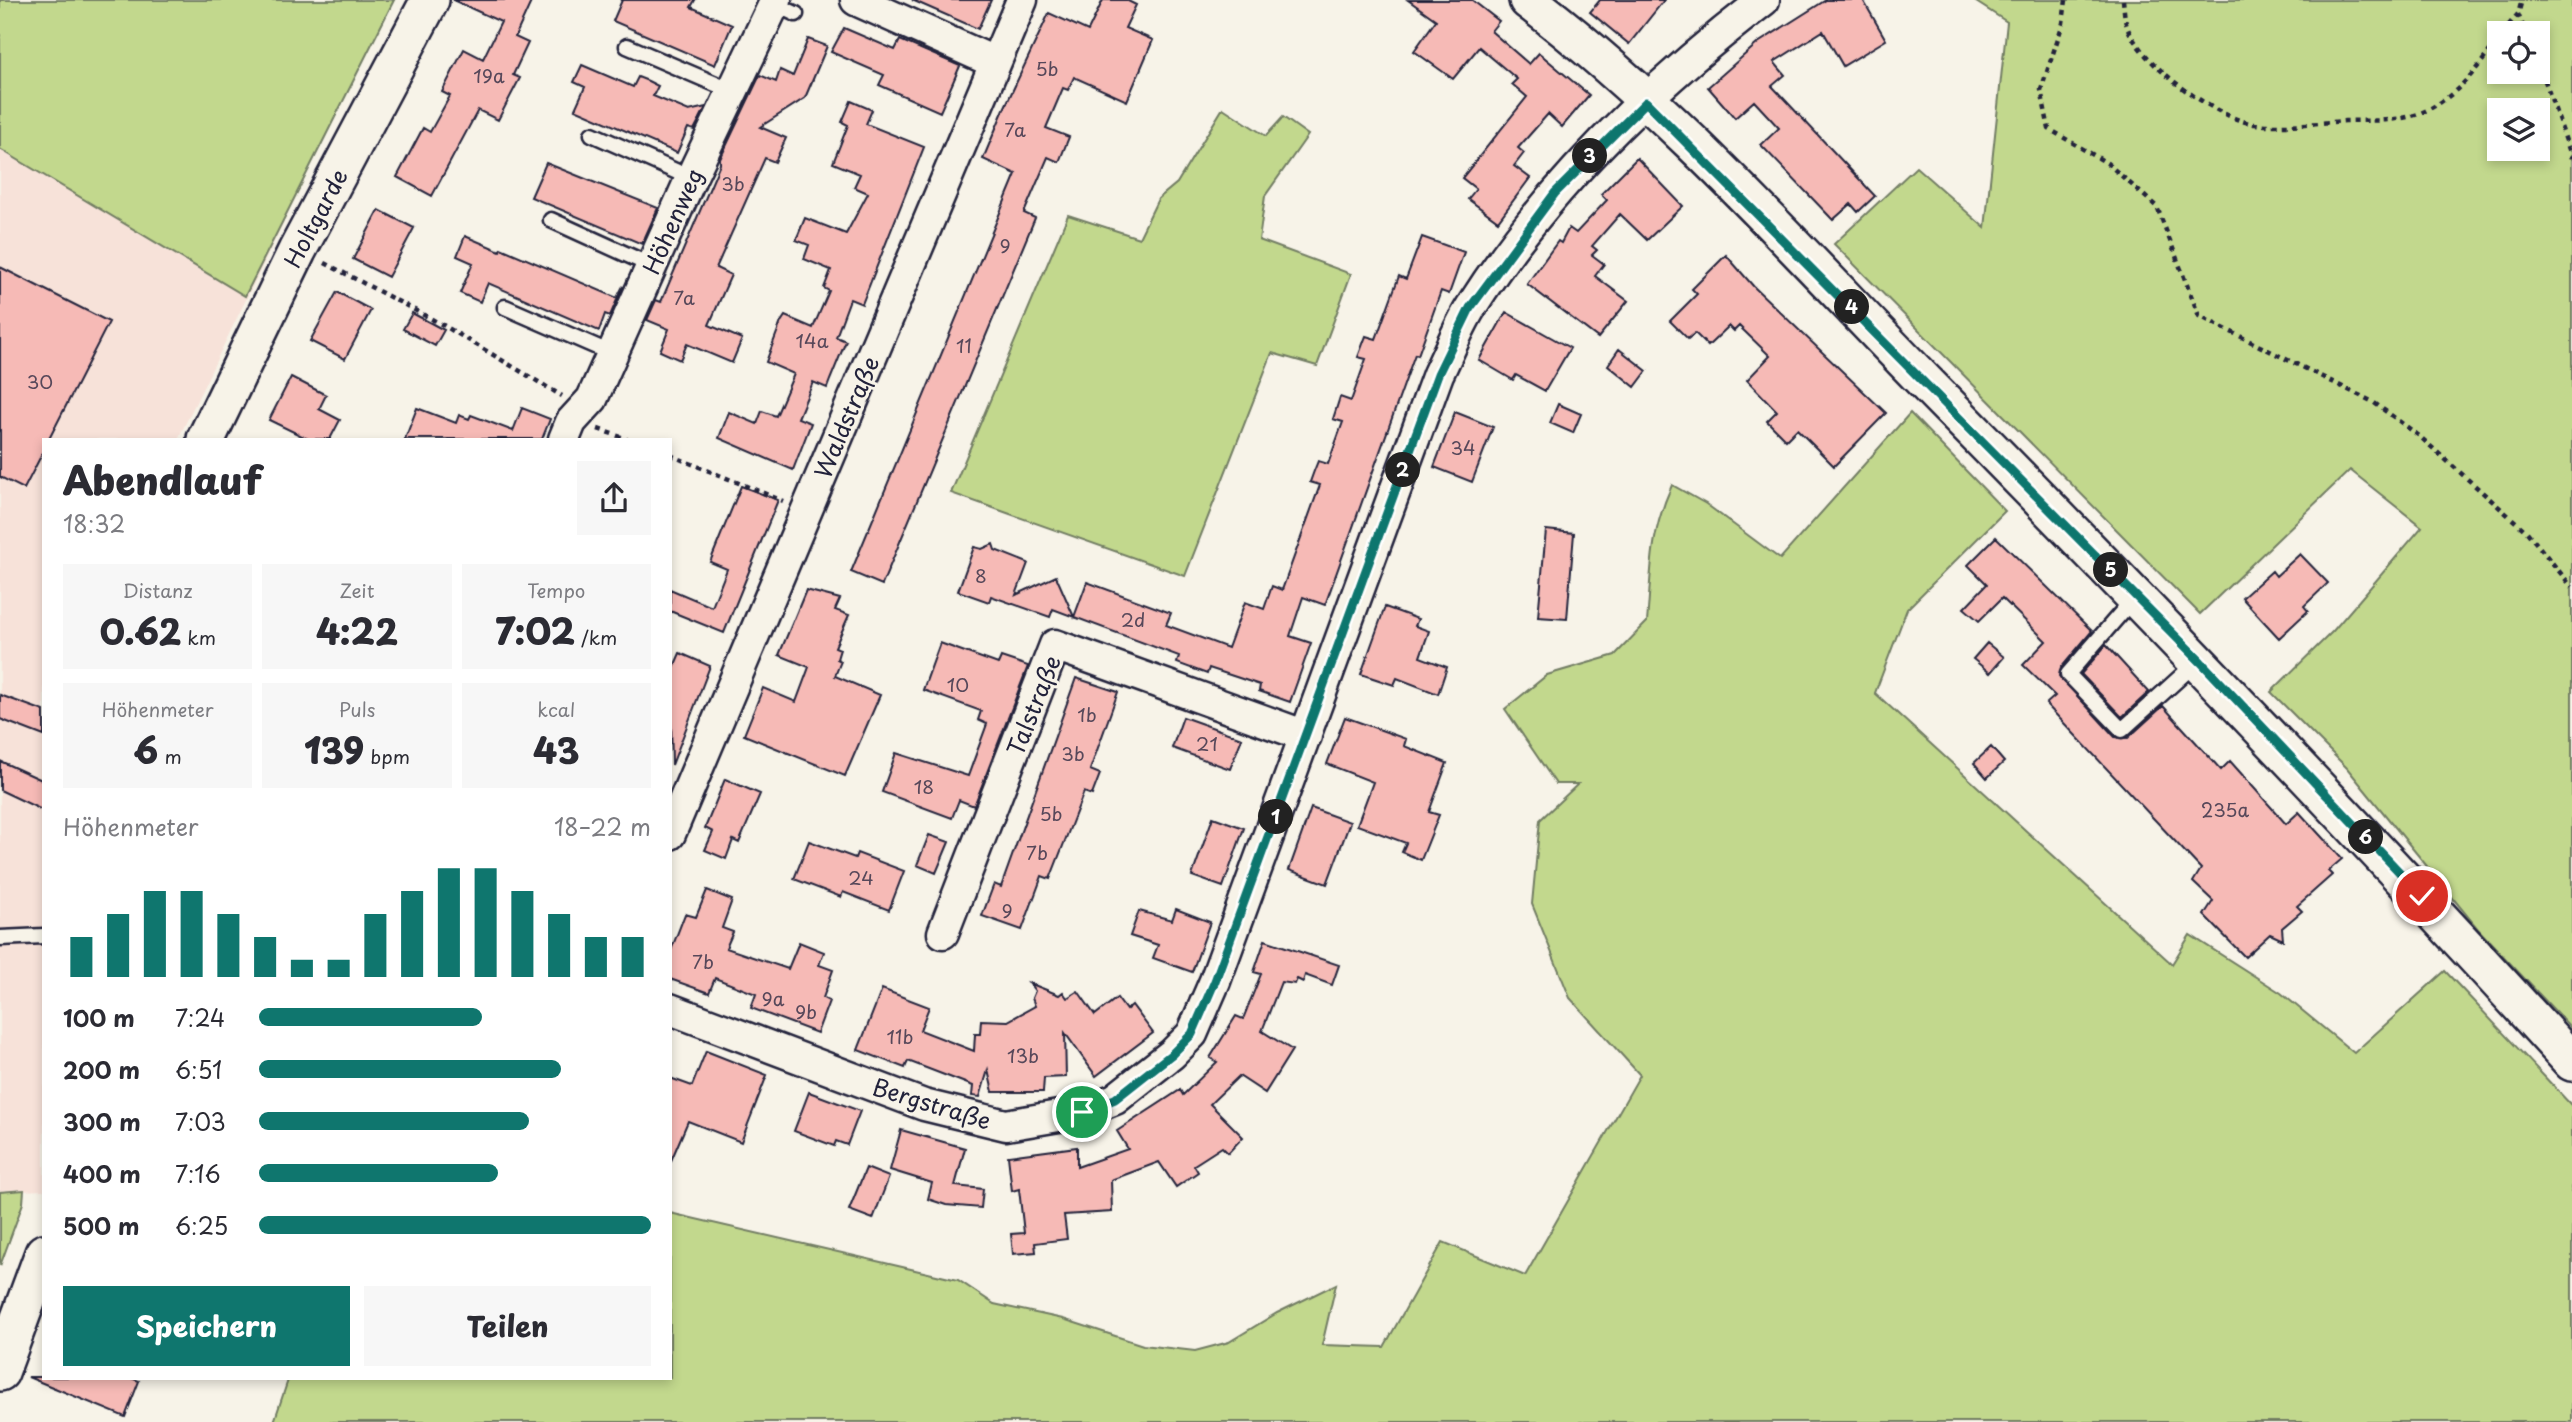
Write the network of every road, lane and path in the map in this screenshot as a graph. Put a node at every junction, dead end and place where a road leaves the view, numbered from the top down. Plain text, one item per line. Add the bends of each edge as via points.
1 (430, 0) edge
2 (856, 0) edge
3 (1022, 0) edge
4 (1528, 0) edge
5 (1764, 0) edge
6 (2066, 0) edge
7 (2123, 0) edge
8 (2522, 0) edge
9 (778, 4) edge
10 (2518, 14) junction
11 (2512, 21) edge
12 (2521, 21) edge
13 (627, 46) dead end
14 (2487, 55) edge
15 (995, 62) junction
16 (2546, 84) edge
17 (732, 91) junction
18 (1646, 102) junction
19 (592, 134) dead end
20 (2572, 158) edge
21 (691, 178) junction
22 (551, 220) dead end
23 (297, 251) junction
24 (652, 266) junction
25 (505, 307) dead end
26 (613, 354) junction
27 (585, 408) junction
28 (206, 438) edge
29 (564, 438) edge
30 (624, 438) edge
31 (672, 456) edge
32 (806, 511) junction
33 (2572, 587) edge
34 (2136, 596) junction
35 (2199, 660) junction
36 (1306, 736) junction
37 (672, 829) edge
38 (943, 933) dead end
39 (42, 936) edge
40 (0, 938) edge
41 (672, 1010) edge
42 (2572, 1062) edge
43 (42, 1258) edge
44 (0, 1372) edge

1 - 23 street, Holtgarde
2 - 15 street
3 - 15 street, Waldstraße
4 - 18 street
5 - 18 street, Bergstraße
6 - 33 path via 2041,90 2049,129 2107,163 2157,206 2199,316 2373,402 2418,435 2527,532
7 - 14 path via 2127,27 2143,52 2206,104 2252,124 2402,119 2428,110 2450,95
8 - 10 path
9 - 17 street, Höhenweg
10 - 11 path
10 - 12 path
13 - 17 lane
15 - 32 street, Waldstraße
16 - 20 path
17 - 21 street, Höhenweg
18 - 34 street
18 - 36 street, Bergstraße via 1555,193 1470,308 1438,374
19 - 21 lane
21 - 24 street, Höhenweg
22 - 24 lane
23 - 27 path via 443,326
23 - 28 street, Holtgarde
24 - 26 street, Höhenweg
25 - 26 lane
26 - 27 street, Höhenweg
27 - 29 street, Höhenweg via 571,422
27 - 30 path via 598,429
31 - 32 path
32 - 37 street, Waldstraße
34 - 35 street
34 - 35 lane via 2067,674 2122,730
35 - 42 street
36 - 38 street, Talstraße via 1055,645
36 - 41 street, Bergstraße via 1192,1034 1115,1099 1082,1112 1006,1125 924,1105
39 - 40 lane
43 - 44 street

